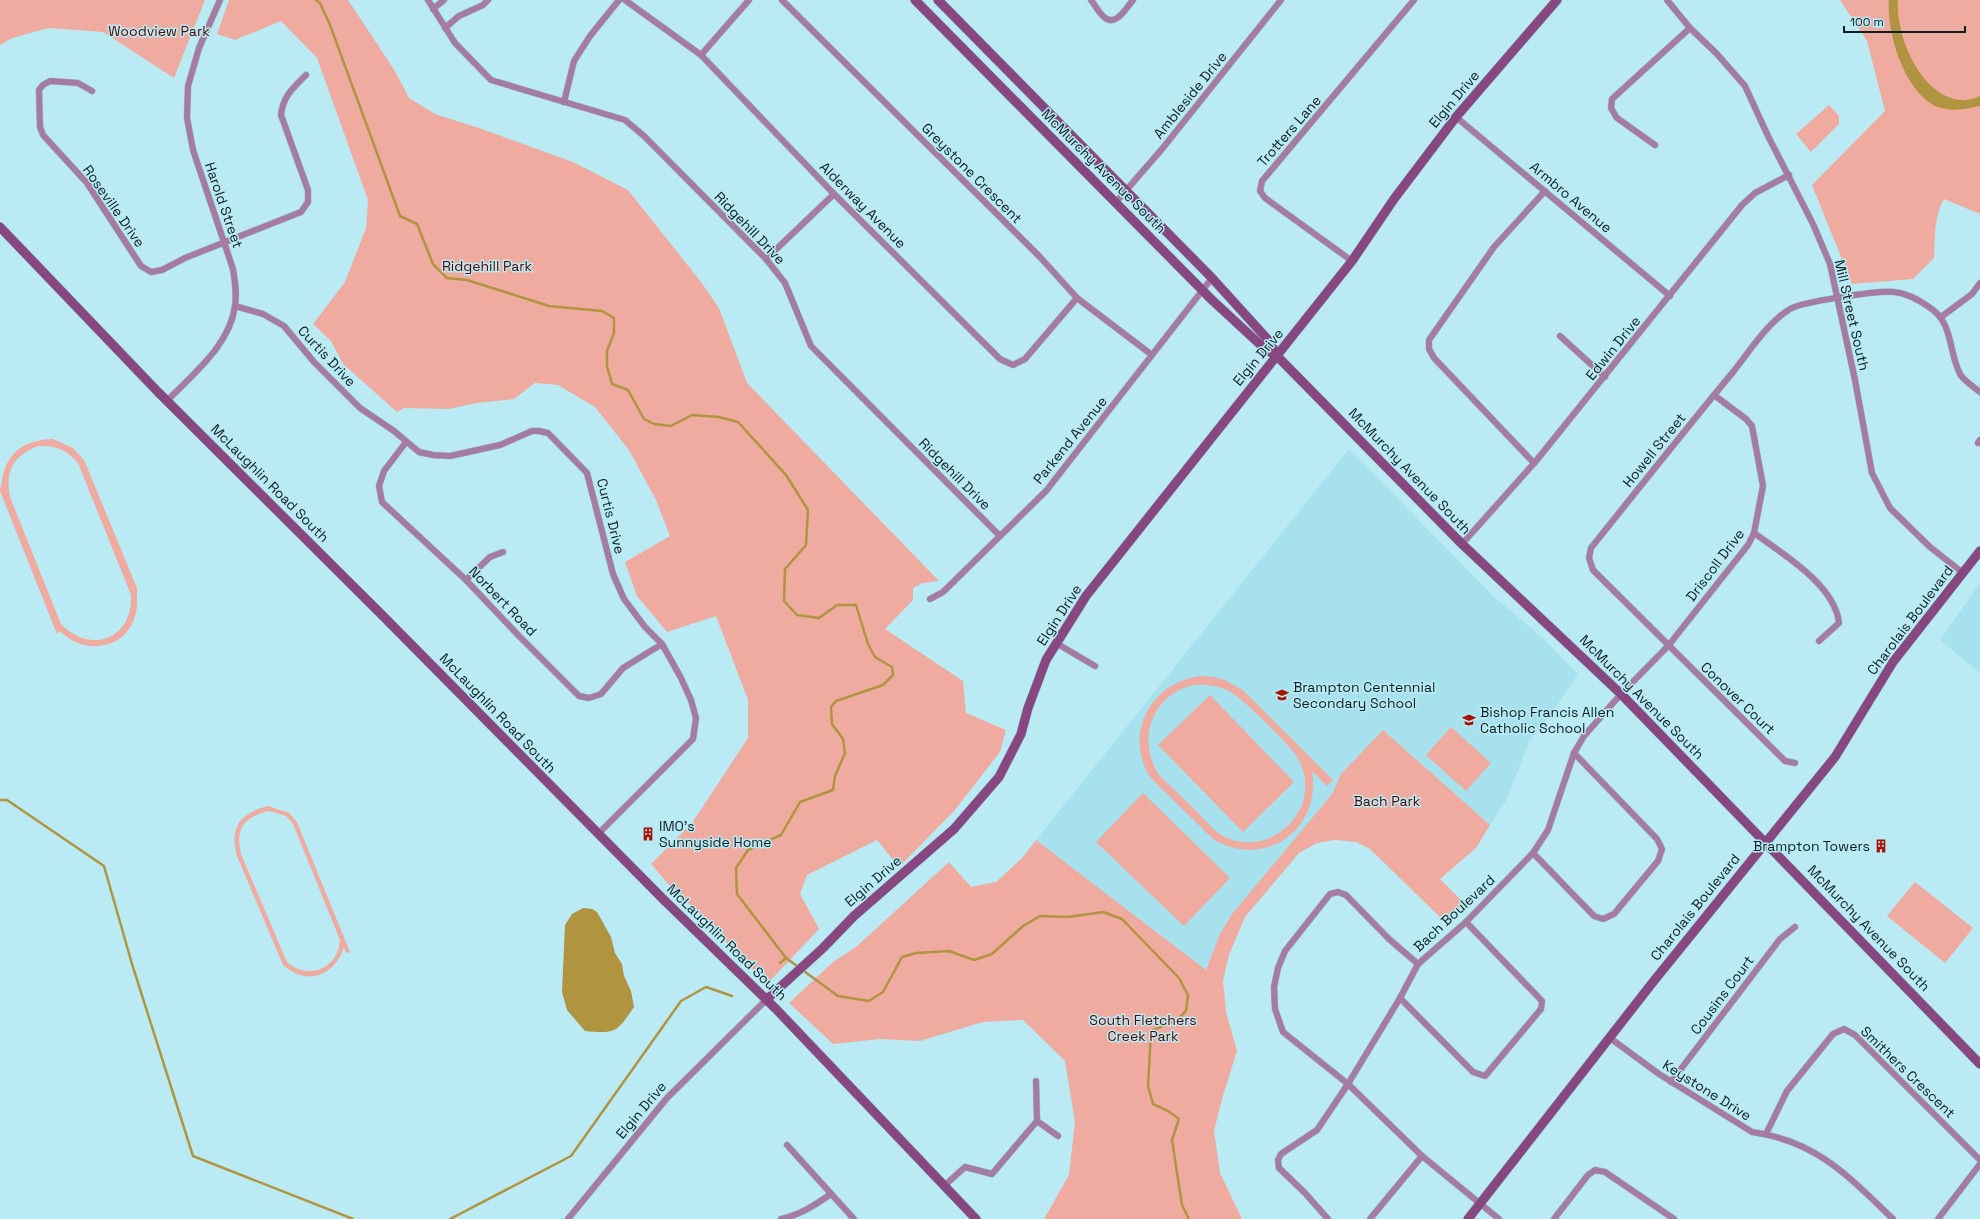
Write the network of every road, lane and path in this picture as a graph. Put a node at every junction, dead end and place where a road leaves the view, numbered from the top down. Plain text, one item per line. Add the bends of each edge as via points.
1 (220, 0) edge
2 (428, 0) edge
3 (444, 0) edge
4 (488, 0) edge
5 (619, 0) edge
6 (625, 0) edge
7 (749, 0) edge
8 (782, 0) edge
9 (916, 0) edge
10 (938, 0) edge
11 (1091, 0) edge
12 (1133, 0) edge
13 (1281, 0) edge
14 (1414, 0) edge
15 (1558, 0) edge
16 (1667, 0) edge
17 (433, 8) junction
18 (444, 28) junction
19 (1690, 28) junction
20 (701, 55) junction
21 (306, 75) dead end
22 (92, 91) dead end
23 (564, 102) junction
24 (1456, 117) junction
25 (1655, 145) dead end
26 (1789, 175) junction
27 (1545, 191) junction
28 (1127, 192) junction
29 (834, 194) junction
30 (1116, 202) junction
31 (0, 227) edge
32 (224, 243) junction
33 (766, 259) junction
34 (1352, 261) junction
35 (1212, 278) junction
36 (1980, 283) edge
37 (1203, 291) junction
38 (1670, 296) junction
39 (1077, 298) junction
40 (1837, 298) junction
41 (235, 306) junction
42 (1941, 317) junction
43 (1560, 336) dead end
44 (1152, 355) junction
45 (1277, 356) junction
46 (1605, 377) junction
47 (1980, 392) edge
48 (1714, 395) junction
49 (167, 401) junction
50 (406, 442) junction
51 (1534, 463) junction
52 (1754, 533) junction
53 (999, 535) junction
54 (1462, 544) junction
55 (1980, 551) edge
56 (503, 552) dead end
57 (1963, 573) junction
58 (466, 580) junction
59 (930, 599) dead end
60 (1819, 641) dead end
61 (1056, 643) junction
62 (662, 644) junction
63 (1668, 646) junction
64 (1095, 666) dead end
65 (1621, 694) junction
66 (1574, 753) junction
67 (1795, 763) dead end
68 (598, 834) junction
69 (1766, 841) junction
70 (1533, 853) junction
71 (1466, 922) junction
72 (1795, 927) dead end
73 (1418, 964) junction
74 (1400, 998) junction
75 (766, 1000) junction
76 (1610, 1038) junction
77 (1980, 1064) edge
78 (1036, 1081) dead end
79 (1671, 1082) junction
80 (1348, 1084) junction
81 (1038, 1121) junction
82 (1766, 1134) junction
83 (1058, 1136) dead end
84 (787, 1145) dead end
85 (1422, 1156) junction
86 (1980, 1160) edge
87 (1980, 1164) edge
88 (944, 1186) junction
89 (831, 1194) junction
90 (1480, 1204) junction
91 (571, 1218) edge
92 (781, 1219) edge
93 (854, 1219) edge
94 (976, 1219) edge
95 (1328, 1219) edge
96 (1370, 1219) edge
97 (1468, 1219) edge
98 (1499, 1219) edge
99 (1554, 1219) edge
100 (1674, 1219) edge
101 (1893, 1219) edge
102 (1938, 1219) edge

1 - 32 street, Harold Street via 198,48 188,86 187,118 193,150
2 - 17 street, Ridgehill Drive
3 - 17 street
4 - 18 street via 459,16
5 - 23 street via 574,61
6 - 20 street, Alderway Avenue
7 - 20 street
8 - 39 street, Greystone Crescent via 1040,257
9 - 30 street, McMurchy Avenue South
10 - 28 street, McMurchy Avenue South
11 - 12 street via 1102,16 1112,20 1118,19
13 - 28 street, Ambleside Drive
14 - 34 street, Trotters Lane via 1262,181 1260,191 1265,198
15 - 24 street, Elgin Drive
16 - 19 street, Mill Street South
17 - 18 street, Ridgehill Drive
18 - 23 street, Ridgehill Drive via 491,80
19 - 25 street via 1612,99 1611,108 1617,118
19 - 26 street, Mill Street South via 1745,86
20 - 29 street, Alderway Avenue
21 - 32 street via 287,94 282,104 281,115 308,190 308,202 301,212
22 - 32 street, Roseville Drive via 78,83 50,81 43,84 39,90 40,127 43,135 87,182 141,266 151,272 162,270
23 - 33 street, Ridgehill Drive via 625,120
24 - 27 street, Armbro Avenue
24 - 34 street, Elgin Drive via 1394,199
26 - 38 street, Edwin Drive via 1755,193 1742,205
26 - 40 street, Mill Street South via 1830,264
27 - 38 street, Armbro Avenue
27 - 51 street via 1494,247 1429,340 1429,349 1434,358
28 - 30 street, Ambleside Drive
28 - 35 street, McMurchy Avenue South
29 - 33 street
29 - 39 street, Alderway Avenue via 1000,359 1013,365 1025,359
30 - 37 street, McMurchy Avenue South
31 - 49 street, McLaughlin Road South
32 - 41 street, Harold Street via 233,269
33 - 53 street, Ridgehill Drive via 785,282 811,346
34 - 45 street, Elgin Drive
35 - 37 street, Parkend Avenue
35 - 45 street, McMurchy Avenue South via 1270,342
36 - 42 street via 1972,294
37 - 44 street, Parkend Avenue
37 - 45 street, McMurchy Avenue South via 1265,349
38 - 46 street, Edwin Drive
39 - 44 street, Greystone Crescent
40 - 42 street, Howell Street via 1870,292 1895,292 1916,299
40 - 48 street, Howell Street via 1790,308 1774,322
40 - 57 street, Mill Street South via 1872,472 1890,508 1930,547
41 - 49 street, Harold Street via 228,332 214,352
41 - 50 street, Curtis Drive via 263,314 284,326 314,362 360,408
42 - 47 street via 1950,335 1961,375
43 - 46 street
44 - 53 street, Parkend Avenue via 1046,490
45 - 54 street, McMurchy Avenue South
45 - 61 street, Elgin Drive via 1086,596
46 - 51 street, Edwin Drive
48 - 52 street, Driscoll Drive via 1752,426 1764,486
48 - 63 street, Howell Street via 1591,548 1589,558 1593,570
49 - 68 street, McLaughlin Road South
50 - 58 street, Norbert Road via 384,471 379,486 382,502
50 - 62 street, Curtis Drive via 419,452 450,456 500,445 532,431 548,433 587,472 613,574 624,599 644,627
51 - 54 street, Edwin Drive
52 - 60 street via 1811,576 1832,602 1838,613 1839,623
52 - 63 street, Driscoll Drive via 1748,545
53 - 59 street, Parkend Avenue via 943,592
54 - 65 street, McMurchy Avenue South
55 - 57 street, Charolais Boulevard
56 - 58 street via 490,557
57 - 69 street, Charolais Boulevard via 1893,662 1835,757
58 - 62 street, Norbert Road via 579,696 589,698 601,694 623,668
61 - 64 street
61 - 75 street, Elgin Drive via 1046,660 1021,734 999,777 954,829 854,916
62 - 68 street, Curtis Drive via 692,700 696,718 693,739
63 - 65 street, Driscoll Drive
63 - 67 street, Conover Court via 1785,760
65 - 66 street, Bach Boulevard via 1584,736
65 - 69 street, McMurchy Avenue South
66 - 70 street, Bach Boulevard via 1548,830
66 - 70 street via 1657,839 1662,849 1658,861 1614,914 1603,919 1594,916
68 - 75 street, McLaughlin Road South
69 - 76 street, Charolais Boulevard
69 - 77 street, McMurchy Avenue South
70 - 71 street, Bach Boulevard
71 - 73 street, Bach Boulevard
71 - 74 street via 1542,1001 1541,1009 1484,1076 1473,1072
72 - 79 street, Cousins Court via 1780,939
73 - 74 street, Bach Boulevard
73 - 80 street via 1389,939 1346,895 1338,892 1330,894 1285,951 1274,987 1278,1022 1283,1032
74 - 80 street, Bach Boulevard
75 - 88 street, McLaughlin Road South
75 - 91 street, Elgin Drive via 668,1098
76 - 79 street, Keystone Drive
76 - 90 street, Charolais Boulevard
78 - 81 street
79 - 82 street, Keystone Drive via 1752,1132
80 - 85 street
80 - 95 street, Bach Boulevard via 1317,1130 1281,1154 1278,1160 1279,1168
81 - 83 street
81 - 88 street via 992,1174 965,1167
82 - 86 street, Smithers Crescent via 1787,1091 1833,1034 1844,1029 1855,1035
82 - 101 street, Keystone Drive via 1809,1149 1836,1165
84 - 89 street
85 - 90 street
85 - 96 street
87 - 102 street
88 - 94 street, McLaughlin Road South
89 - 92 street via 814,1206
89 - 93 street
90 - 97 street, Charolais Boulevard
90 - 98 street
99 - 100 street via 1588,1175 1595,1170 1605,1172

